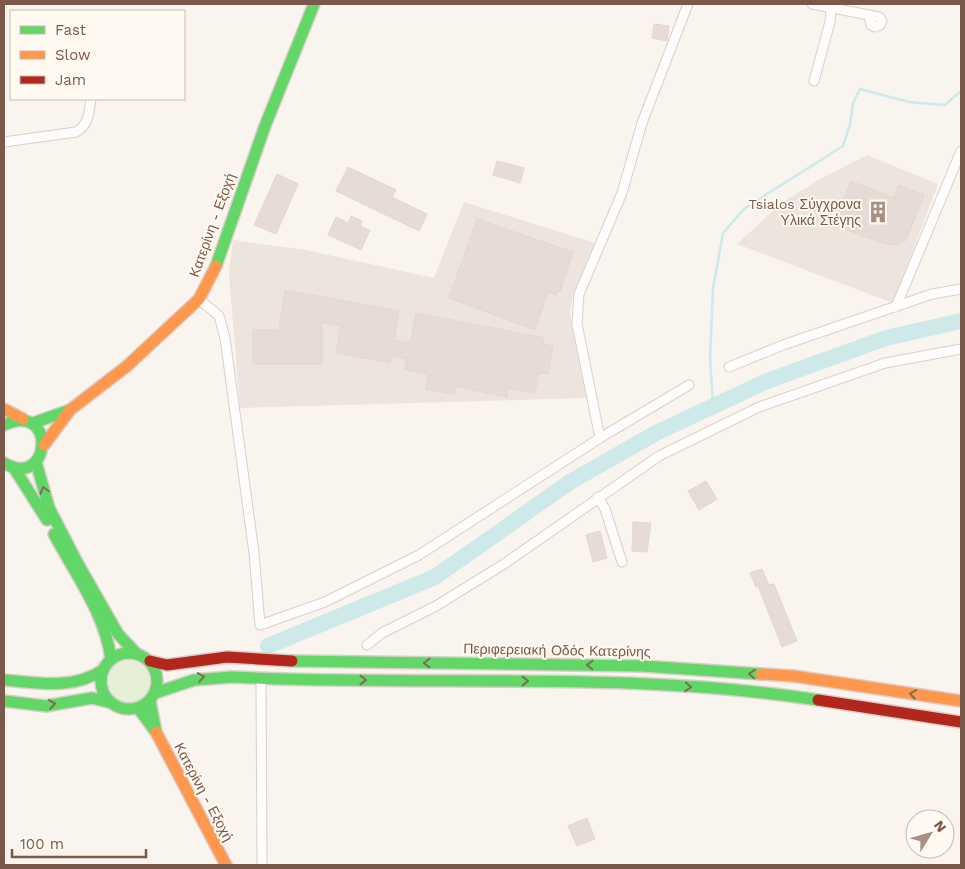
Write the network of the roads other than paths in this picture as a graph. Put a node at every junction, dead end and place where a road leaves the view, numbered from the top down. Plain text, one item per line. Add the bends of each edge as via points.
1 (314, 4) edge
2 (688, 4) edge
3 (812, 4) edge
4 (832, 6) edge
5 (869, 15) dead end
6 (814, 81) dead end
7 (91, 100) edge
8 (4, 142) edge
9 (961, 151) edge
10 (961, 289) edge
11 (199, 298) junction
12 (896, 307) junction
13 (961, 349) edge
14 (729, 368) dead end
15 (689, 385) dead end
16 (4, 409) edge
17 (70, 410) junction
18 (28, 421) junction
19 (4, 424) edge
20 (600, 438) junction
21 (44, 445) junction
22 (36, 462) junction
23 (9, 466) edge
24 (598, 497) junction
25 (622, 562) dead end
26 (367, 644) dead end
27 (136, 653) junction
28 (110, 659) junction
29 (150, 661) junction
30 (103, 670) junction
31 (4, 680) edge
32 (261, 685) dead end
33 (152, 697) junction
34 (4, 701) edge
35 (961, 702) edge
36 (112, 703) junction
37 (138, 708) junction
38 (961, 722) edge
39 (156, 732) junction
40 (226, 865) edge
41 (262, 865) edge

1 - 11 main road, Κατερίνη - Εξοχή via 265,126 214,271
2 - 20 street via 642,123 622,193 579,294 577,324
3 - 4 street
4 - 5 street
4 - 6 street
7 - 8 street via 86,123 76,132
9 - 12 street
10 - 12 street via 932,294
11 - 17 main road, Κατερίνη - Εξοχή via 127,366
11 - 20 street via 219,316 225,338 254,553 260,625 325,602 419,555
12 - 14 street via 782,344
13 - 24 street via 885,363 759,407 659,456
15 - 20 street
16 - 18 main road
17 - 18 main road, Κατερίνη - Εξοχή
17 - 21 main road, Κατερίνη - Εξοχή
18 - 19 main road, Κατερίνη - Εξοχή via 13,420
18 - 21 main road via 42,434
21 - 22 main road, Κατερίνη - Εξοχή
22 - 23 main road via 23,468
27 -> 22 main road via 118,634 78,564 49,508
23 - 28 main road via 42,511 104,628 111,648
24 - 25 street via 606,509
24 - 26 street via 504,564
27 - 28 main road via 123,653
27 - 29 main road
28 - 30 main road
29 - 33 main road via 157,675
35 -> 29 main road, Περιφερειακή Οδός Κατερίνης via 793,676 642,666 227,657 166,665
30 - 31 main road via 90,679 70,683
30 - 36 main road via 102,688
32 - 41 street
33 - 37 main road
33 -> 38 main road via 194,678 218,676 610,682 767,692
33 - 39 main road, Κατερίνη - Εξοχή
34 -> 36 main road via 46,706 92,698
36 - 37 main road via 124,709
37 - 39 main road, Κατερίνη - Εξοχή
39 - 40 main road, Κατερίνη - Εξοχή

